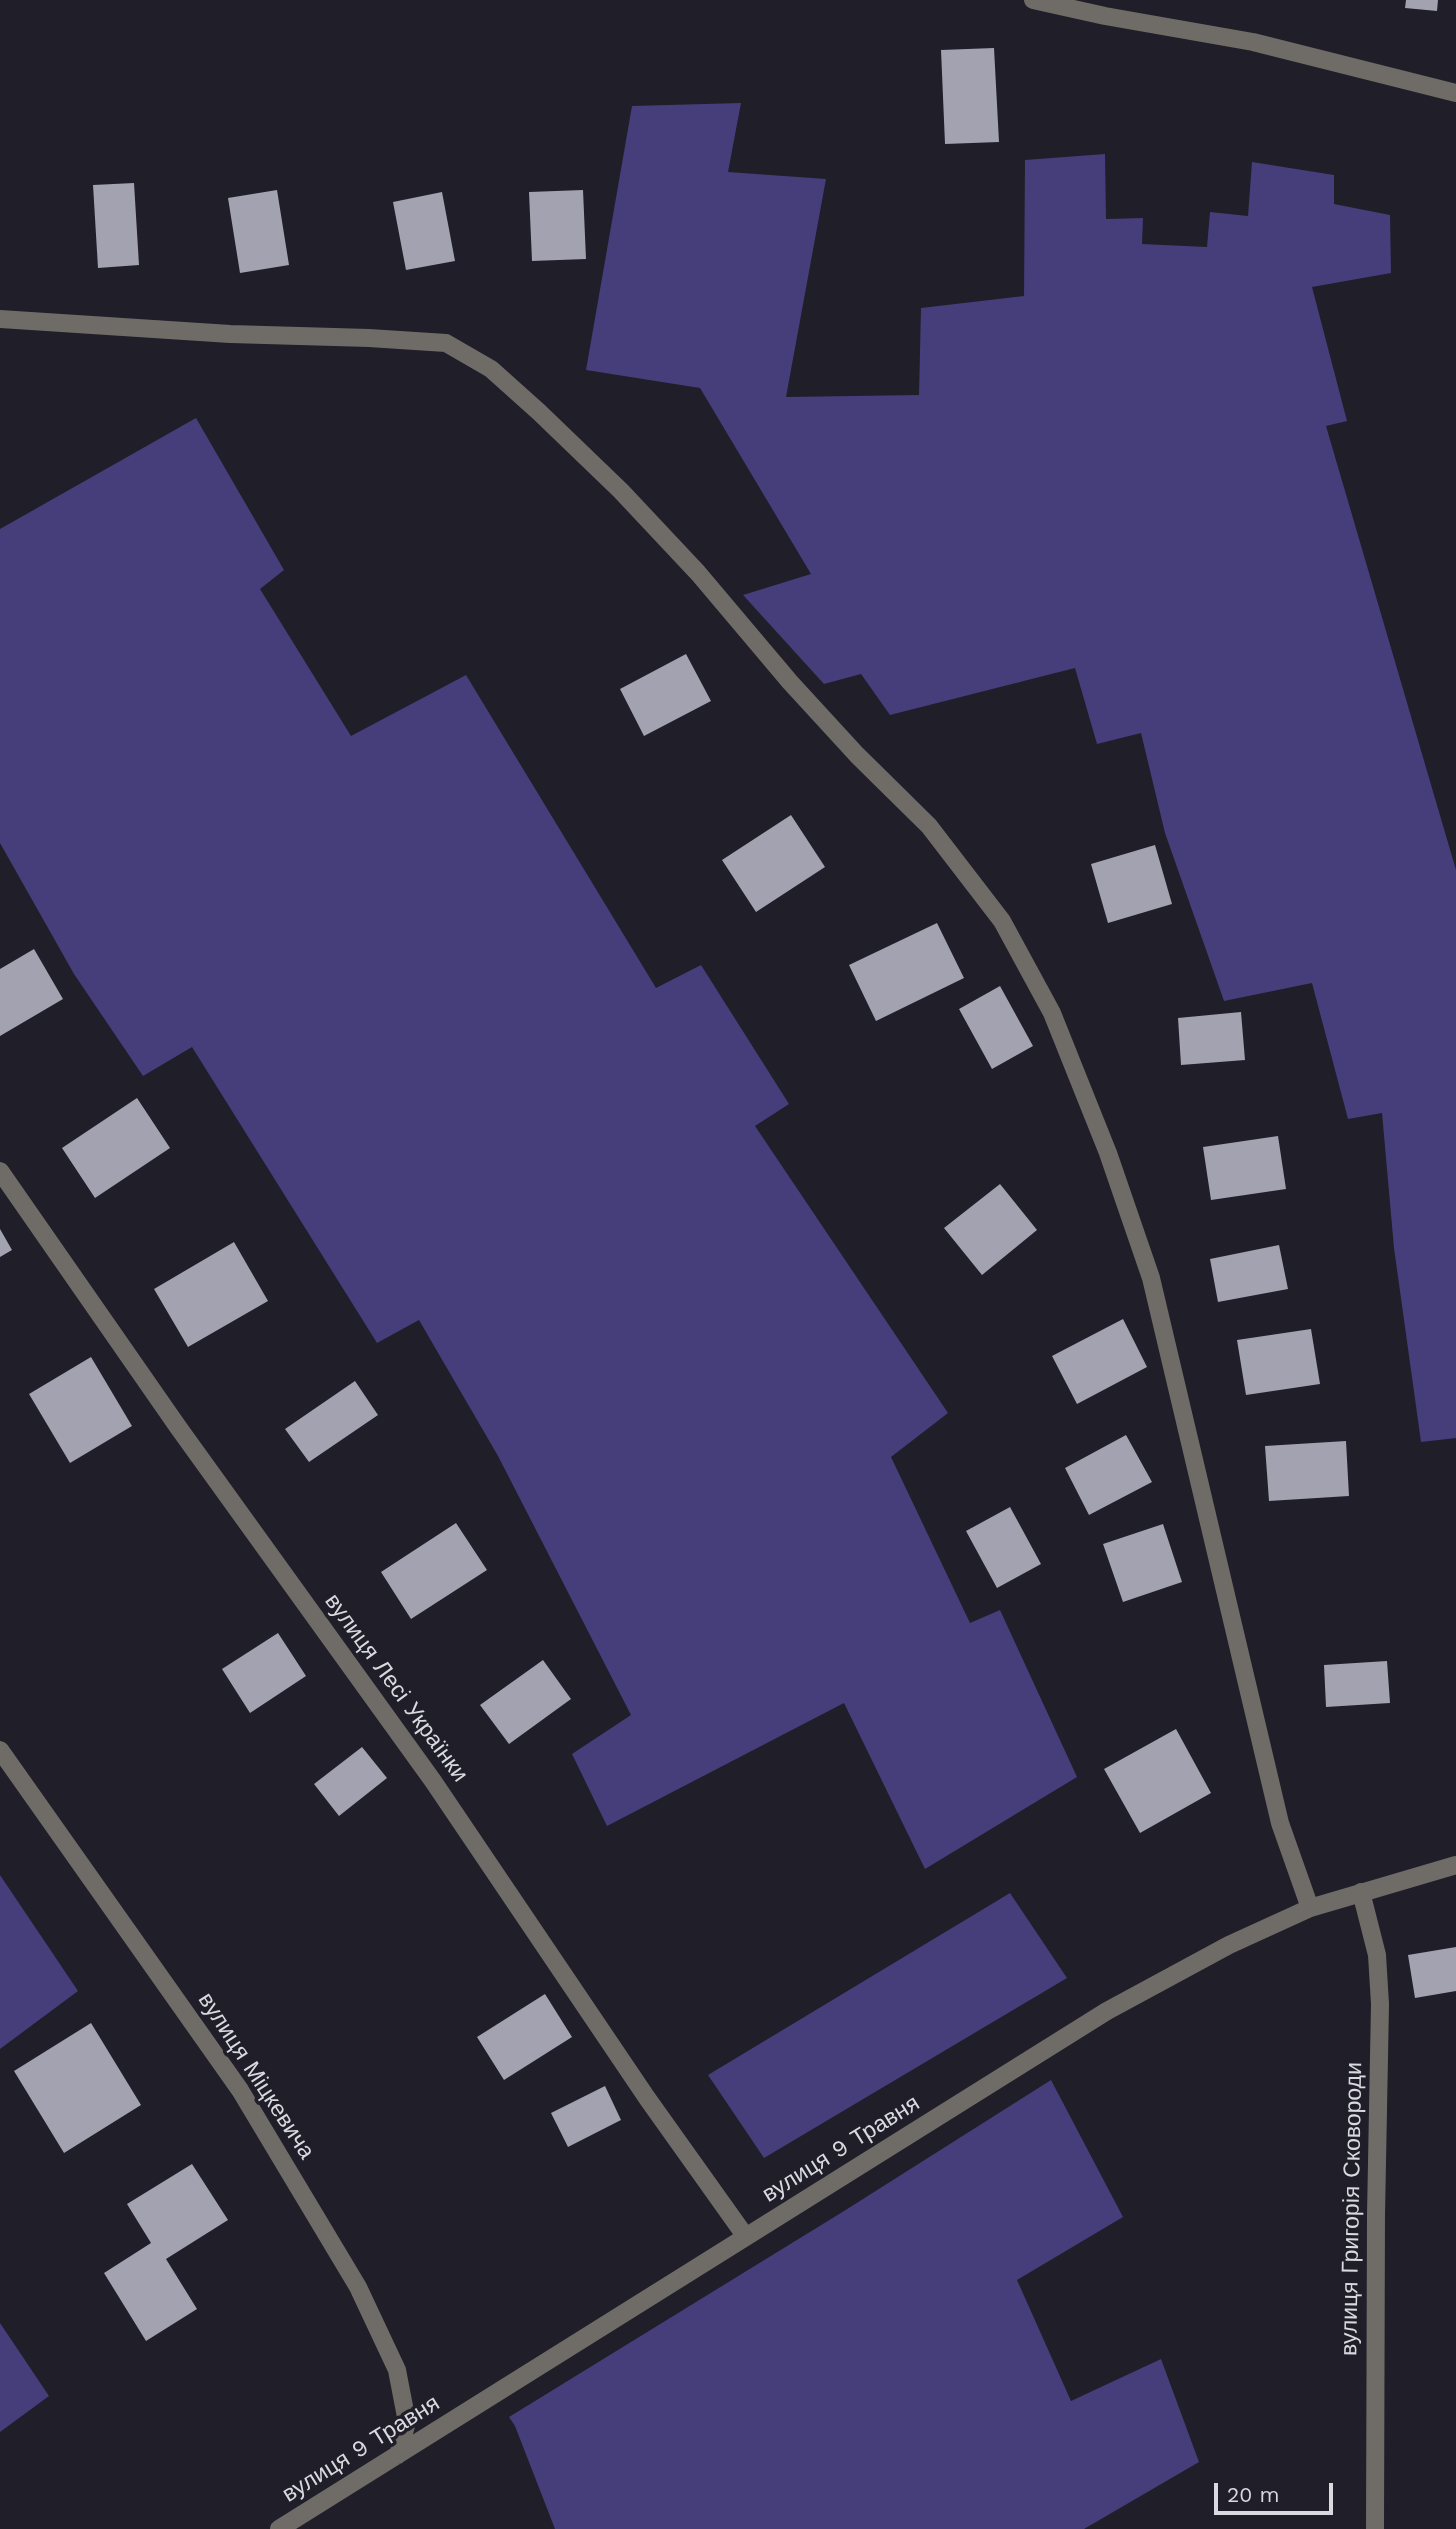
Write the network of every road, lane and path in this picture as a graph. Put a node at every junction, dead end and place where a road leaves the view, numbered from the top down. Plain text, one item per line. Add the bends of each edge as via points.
1 (1033, 0) edge
2 (1456, 93) edge
3 (0, 318) edge
4 (0, 1171) edge
5 (0, 1750) edge
6 (1456, 1865) edge
7 (1361, 1892) junction
8 (1310, 1908) junction
9 (746, 2237) junction
10 (398, 2455) junction
11 (279, 2529) edge
12 (1375, 2529) edge

1 - 2 street via 1253,42
3 - 8 street via 446,343 491,369 621,491 857,755 929,826 1002,920 1052,1013 1108,1153 1151,1278 1280,1823
4 - 9 street, вулиця Лесі Українки via 433,1782
5 - 10 street, вулиця Міцкевича via 240,2090 358,2287 397,2370 407,2422
6 - 7 street, вулиця 9 Травня
7 - 8 street, вулиця 9 Травня
7 - 12 street, вулиця Григорія Сковороди via 1377,1955 1380,2004
8 - 9 street, вулиця 9 Травня via 1229,1945 1107,2011
9 - 10 street, вулиця 9 Травня
10 - 11 street, вулиця 9 Травня

